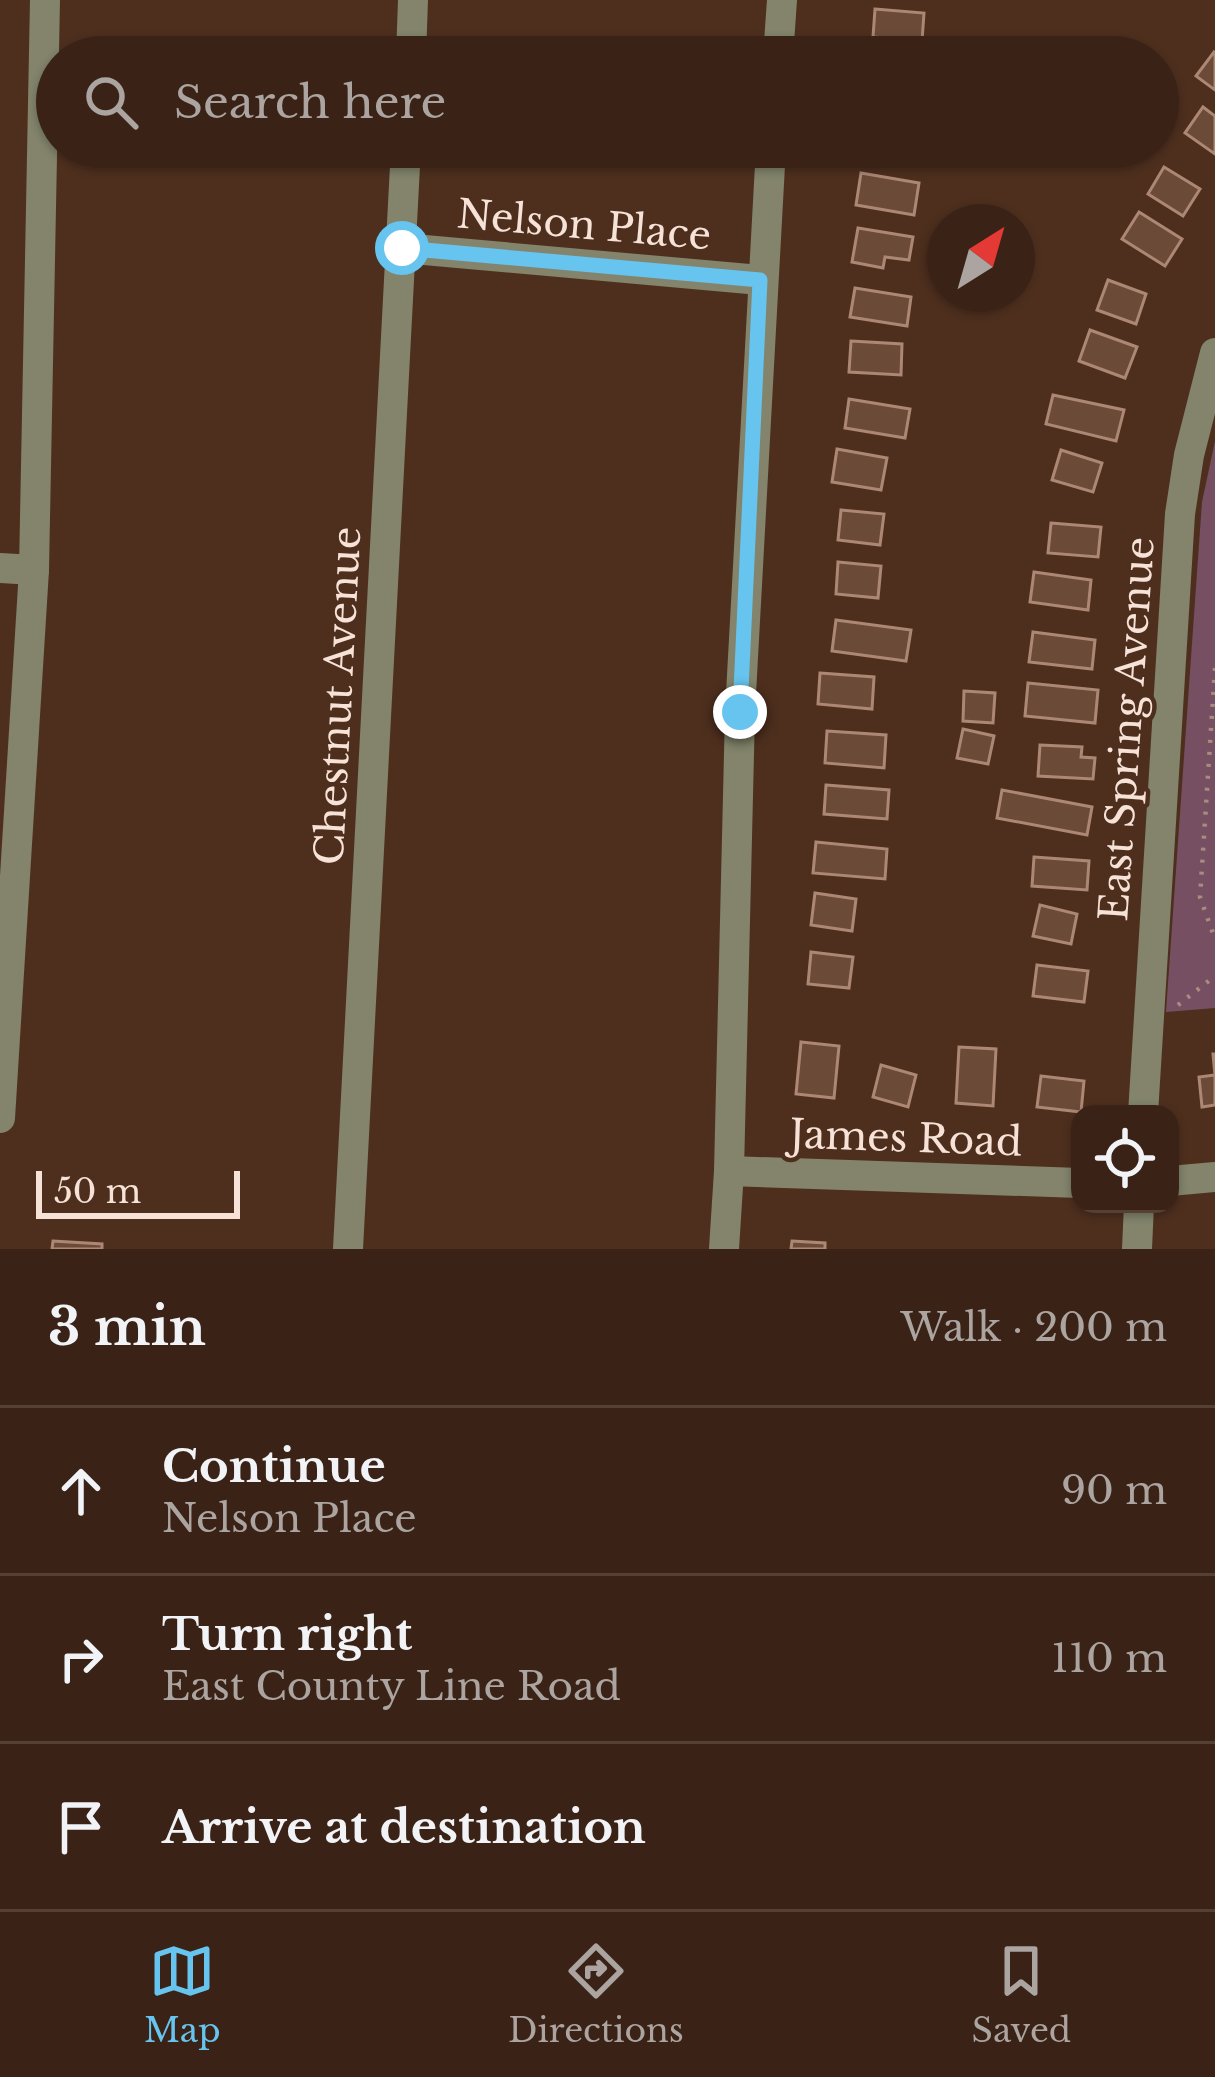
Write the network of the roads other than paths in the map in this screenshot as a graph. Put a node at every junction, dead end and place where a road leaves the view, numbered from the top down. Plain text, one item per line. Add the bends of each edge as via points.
1 (45, 0) edge
2 (413, 0) edge
3 (782, 0) edge
4 (44, 36) edge
5 (412, 36) edge
6 (779, 36) edge
7 (42, 168) edge
8 (405, 168) edge
9 (769, 168) edge
10 (402, 248) junction
11 (760, 280) junction
12 (1215, 353) edge
13 (0, 568) edge
14 (34, 570) junction
15 (1144, 1105) edge
16 (0, 1118) edge
17 (730, 1171) junction
18 (1215, 1178) edge
19 (1179, 1180) edge
20 (1071, 1183) edge
21 (1139, 1213) edge
22 (348, 1249) edge
23 (724, 1249) edge
24 (1137, 1249) edge

1 - 4 street
2 - 5 street
3 - 6 street
7 - 14 street
8 - 10 street, Chestnut Avenue
9 - 11 street
10 - 11 street, Nelson Place
10 - 22 street, Chestnut Avenue
11 - 17 street
12 - 15 street, East Spring Avenue via 1180,514
13 - 14 street
14 - 16 street
17 - 20 street, James Road
17 - 23 street
18 - 19 street
21 - 24 street

